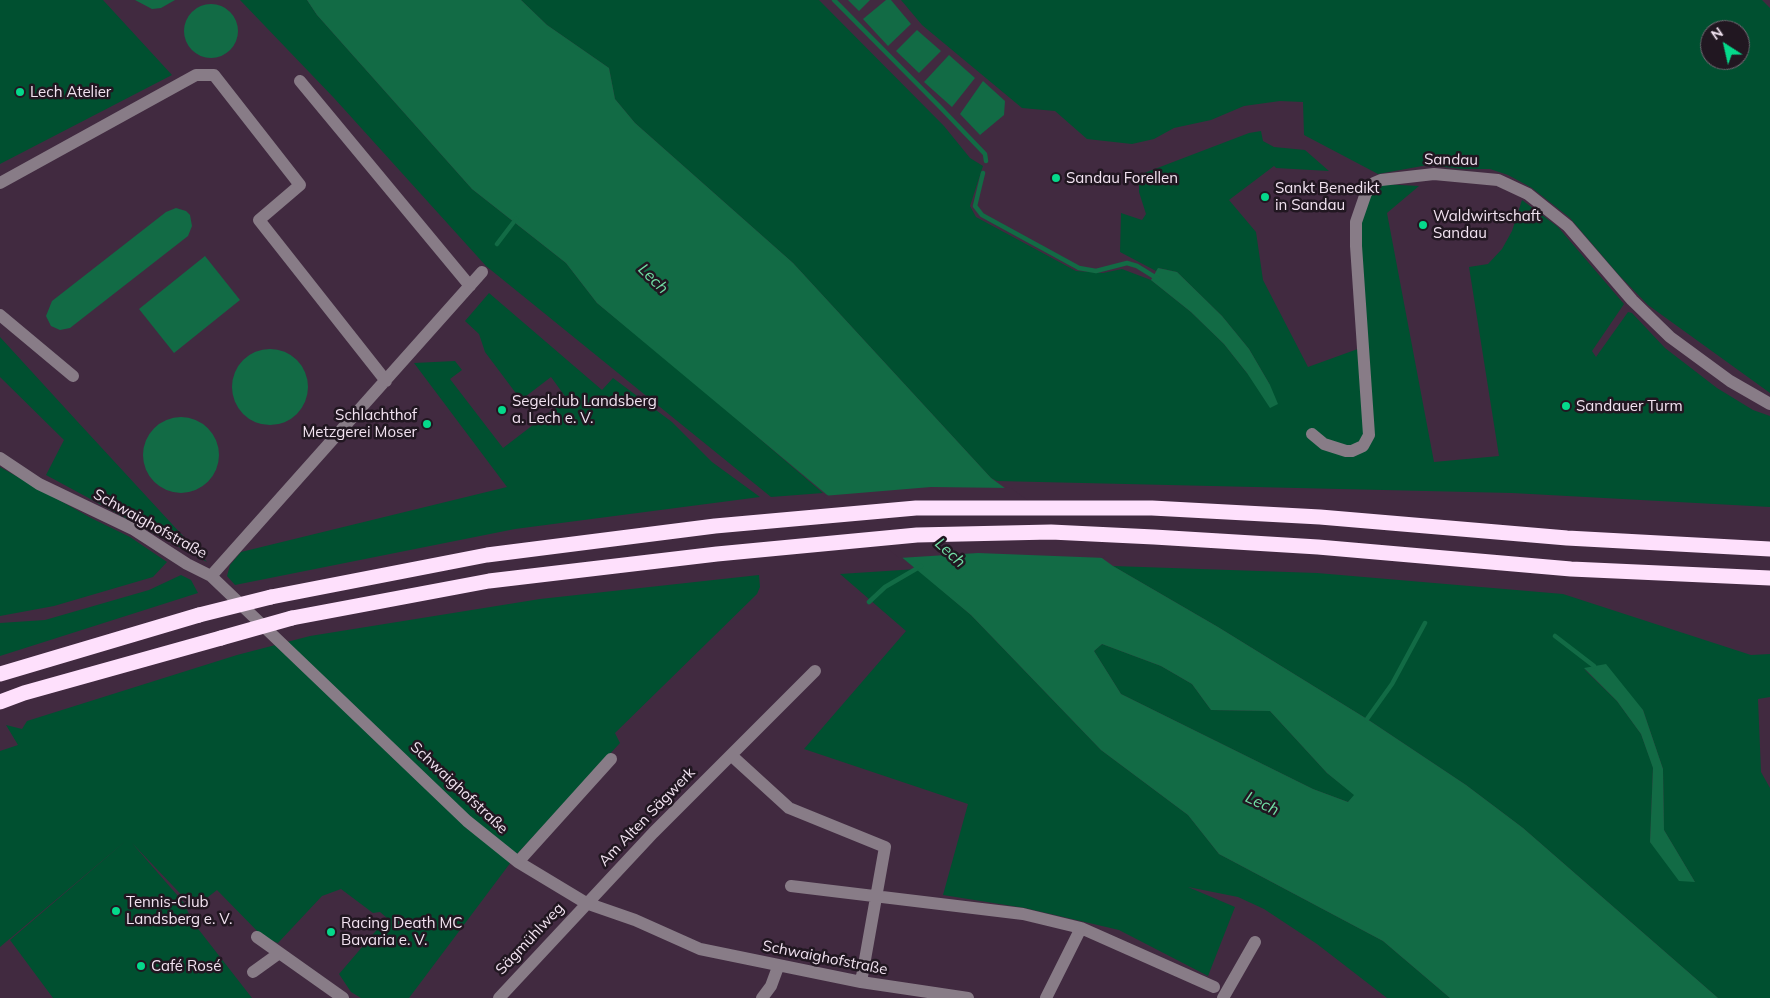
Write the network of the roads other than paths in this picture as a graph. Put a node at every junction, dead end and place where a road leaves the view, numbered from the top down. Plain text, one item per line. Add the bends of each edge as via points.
1 (300, 81) dead end
2 (0, 183) edge
3 (482, 272) dead end
4 (470, 286) junction
5 (0, 314) edge
6 (73, 376) dead end
7 (386, 382) junction
8 (1770, 404) edge
9 (1312, 434) dead end
10 (0, 458) edge
11 (1770, 549) edge
12 (211, 576) junction
13 (1770, 578) edge
14 (815, 671) dead end
15 (0, 674) edge
16 (0, 702) edge
17 (732, 756) junction
18 (611, 759) dead end
19 (518, 862) junction
20 (791, 886) dead end
21 (874, 898) junction
22 (586, 903) junction
23 (1081, 928) junction
24 (257, 938) dead end
25 (1255, 942) dead end
26 (278, 954) junction
27 (778, 966) junction
28 (254, 972) dead end
29 (861, 982) junction
30 (1214, 987) dead end
31 (343, 998) edge
32 (499, 998) edge
33 (762, 998) edge
34 (968, 998) edge
35 (1046, 998) edge
36 (1223, 998) edge

1 - 4 street
2 - 7 street via 196,75 214,76 300,185 259,220
3 - 4 street
4 - 7 street
5 - 6 street
7 - 12 street
8 - 9 street, Sandau via 1730,381 1670,337 1632,300 1568,226 1528,194 1498,180 1434,174 1381,180 1366,193 1356,222 1356,246 1369,435 1363,446 1352,452 1324,444
10 - 12 street, Schwaighofstraße via 40,484 134,529
11 - 15 highway, bridge via 1152,508 916,508 715,526 487,555 271,597
12 - 19 street, Schwaighofstraße via 467,821
13 - 16 highway, bridge via 1571,569 1318,547 1051,532 917,535 489,581 292,618
14 - 17 street, Am Alten Sägwerk
17 - 21 street via 789,808 885,847
17 - 22 street, Am Alten Sägwerk
18 - 19 street
19 - 22 street, Schwaighofstraße
20 - 21 street
21 - 23 street via 954,904 1023,914
21 - 29 street
22 - 27 street, Schwaighofstraße via 635,920 700,949
22 - 32 street, Sägmühlweg
23 - 30 street
23 - 35 street
24 - 26 street
25 - 36 street
26 - 28 street
26 - 31 street
27 - 29 street, Schwaighofstraße
27 - 33 street via 771,986
29 - 34 street, Schwaighofstraße

